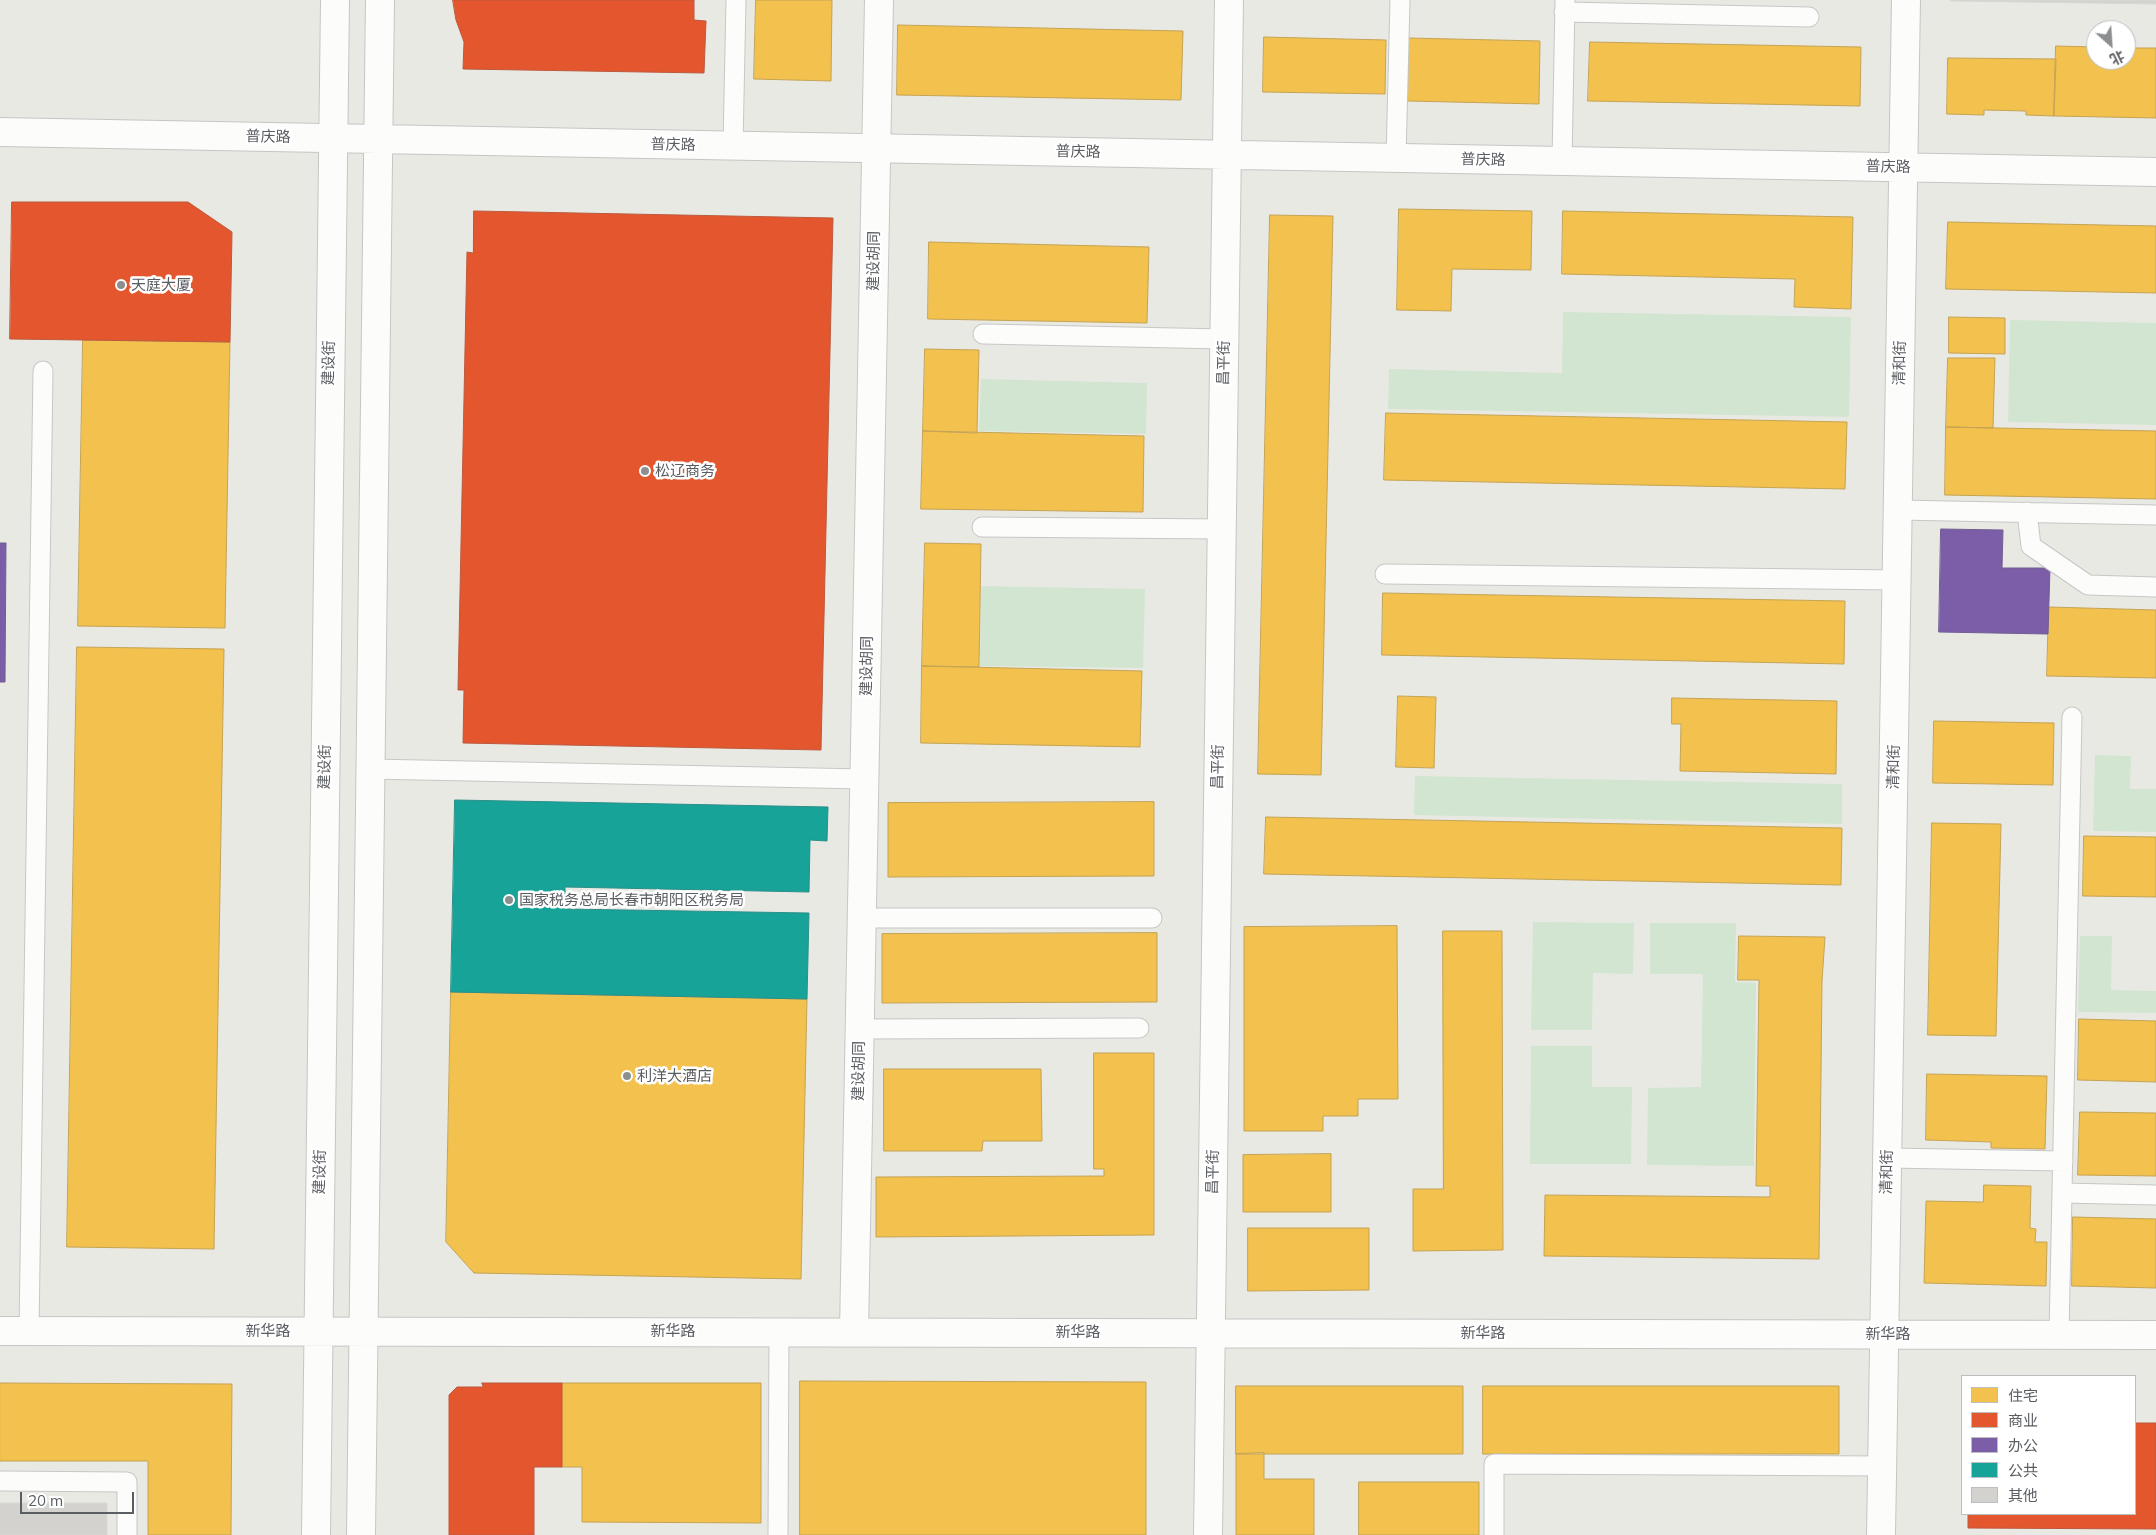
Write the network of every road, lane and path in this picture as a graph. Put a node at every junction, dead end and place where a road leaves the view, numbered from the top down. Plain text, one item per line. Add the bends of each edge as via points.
1 (335, 0) edge
2 (380, 0) edge
3 (736, 0) edge
4 (879, 0) edge
5 (1229, 0) edge
6 (1400, 0) edge
7 (1906, 0) edge
8 (1565, 6) edge
9 (1808, 17) dead end
10 (0, 132) edge
11 (332, 139) junction
12 (376, 139) junction
13 (732, 146) junction
14 (876, 149) junction
15 (1227, 155) junction
16 (1396, 158) junction
17 (1562, 161) junction
18 (1904, 167) junction
19 (2156, 172) edge
20 (984, 334) dead end
21 (1224, 339) junction
22 (43, 371) dead end
23 (1898, 510) junction
24 (2027, 512) junction
25 (2156, 515) edge
26 (982, 527) dead end
27 (1222, 529) junction
28 (1385, 574) dead end
29 (1897, 580) junction
30 (2156, 587) edge
31 (2072, 717) dead end
32 (370, 769) junction
33 (864, 779) junction
34 (862, 918) junction
35 (1152, 918) dead end
36 (1139, 1028) dead end
37 (860, 1029) junction
38 (1888, 1158) junction
39 (2063, 1161) junction
40 (2062, 1193) junction
41 (2156, 1195) edge
42 (318, 1330) junction
43 (364, 1330) junction
44 (0, 1331) edge
45 (29, 1331) junction
46 (779, 1331) junction
47 (854, 1332) junction
48 (1210, 1333) junction
49 (1885, 1334) junction
50 (2059, 1334) junction
51 (2156, 1335) edge
52 (1882, 1466) junction
53 (0, 1481) edge
54 (126, 1535) edge
55 (316, 1535) edge
56 (361, 1535) edge
57 (778, 1535) edge
58 (1208, 1535) edge
59 (1494, 1535) edge
60 (1881, 1535) edge

1 - 11 street, 建设街
2 - 12 street
3 - 13 lane
4 - 14 street, 建设胡同
5 - 15 street, 昌平街
6 - 16 lane
7 - 18 street, 清和街
8 - 9 lane
8 - 17 lane
10 - 11 street, 普庆路
11 - 12 street, 普庆路
11 - 42 street, 建设街
12 - 13 street, 普庆路
12 - 32 street
13 - 14 street, 普庆路
14 - 15 street, 普庆路
14 - 33 street, 建设胡同
15 - 16 street, 普庆路
15 - 21 street, 昌平街
16 - 17 street, 普庆路
17 - 18 street, 普庆路
18 - 19 street, 普庆路
18 - 23 street, 清和街
20 - 21 lane
21 - 27 street, 昌平街
22 - 45 lane
23 - 24 lane
23 - 29 street, 清和街
24 - 25 lane
24 - 30 lane via 2030,546 2088,585
26 - 27 lane
27 - 48 street, 昌平街
28 - 29 lane
29 - 38 street, 清和街
31 - 39 lane
32 - 33 lane
32 - 43 street
33 - 34 street, 建设胡同
34 - 35 lane
34 - 37 street, 建设胡同
36 - 37 lane
37 - 47 street, 建设胡同
38 - 39 lane
38 - 49 street, 清和街
39 - 40 lane
40 - 41 lane
40 - 50 lane
42 - 43 street, 新华路
42 - 45 street, 新华路
42 - 55 street, 建设街
43 - 46 street, 新华路
43 - 56 street
44 - 45 street, 新华路
46 - 47 street, 新华路
46 - 57 lane
47 - 48 street, 新华路
48 - 49 street, 新华路
48 - 58 street, 昌平街
49 - 50 street, 新华路
49 - 52 street, 清和街
50 - 51 street, 新华路
52 - 59 lane via 1494,1464
52 - 60 street, 清和街
53 - 54 lane via 127,1482

